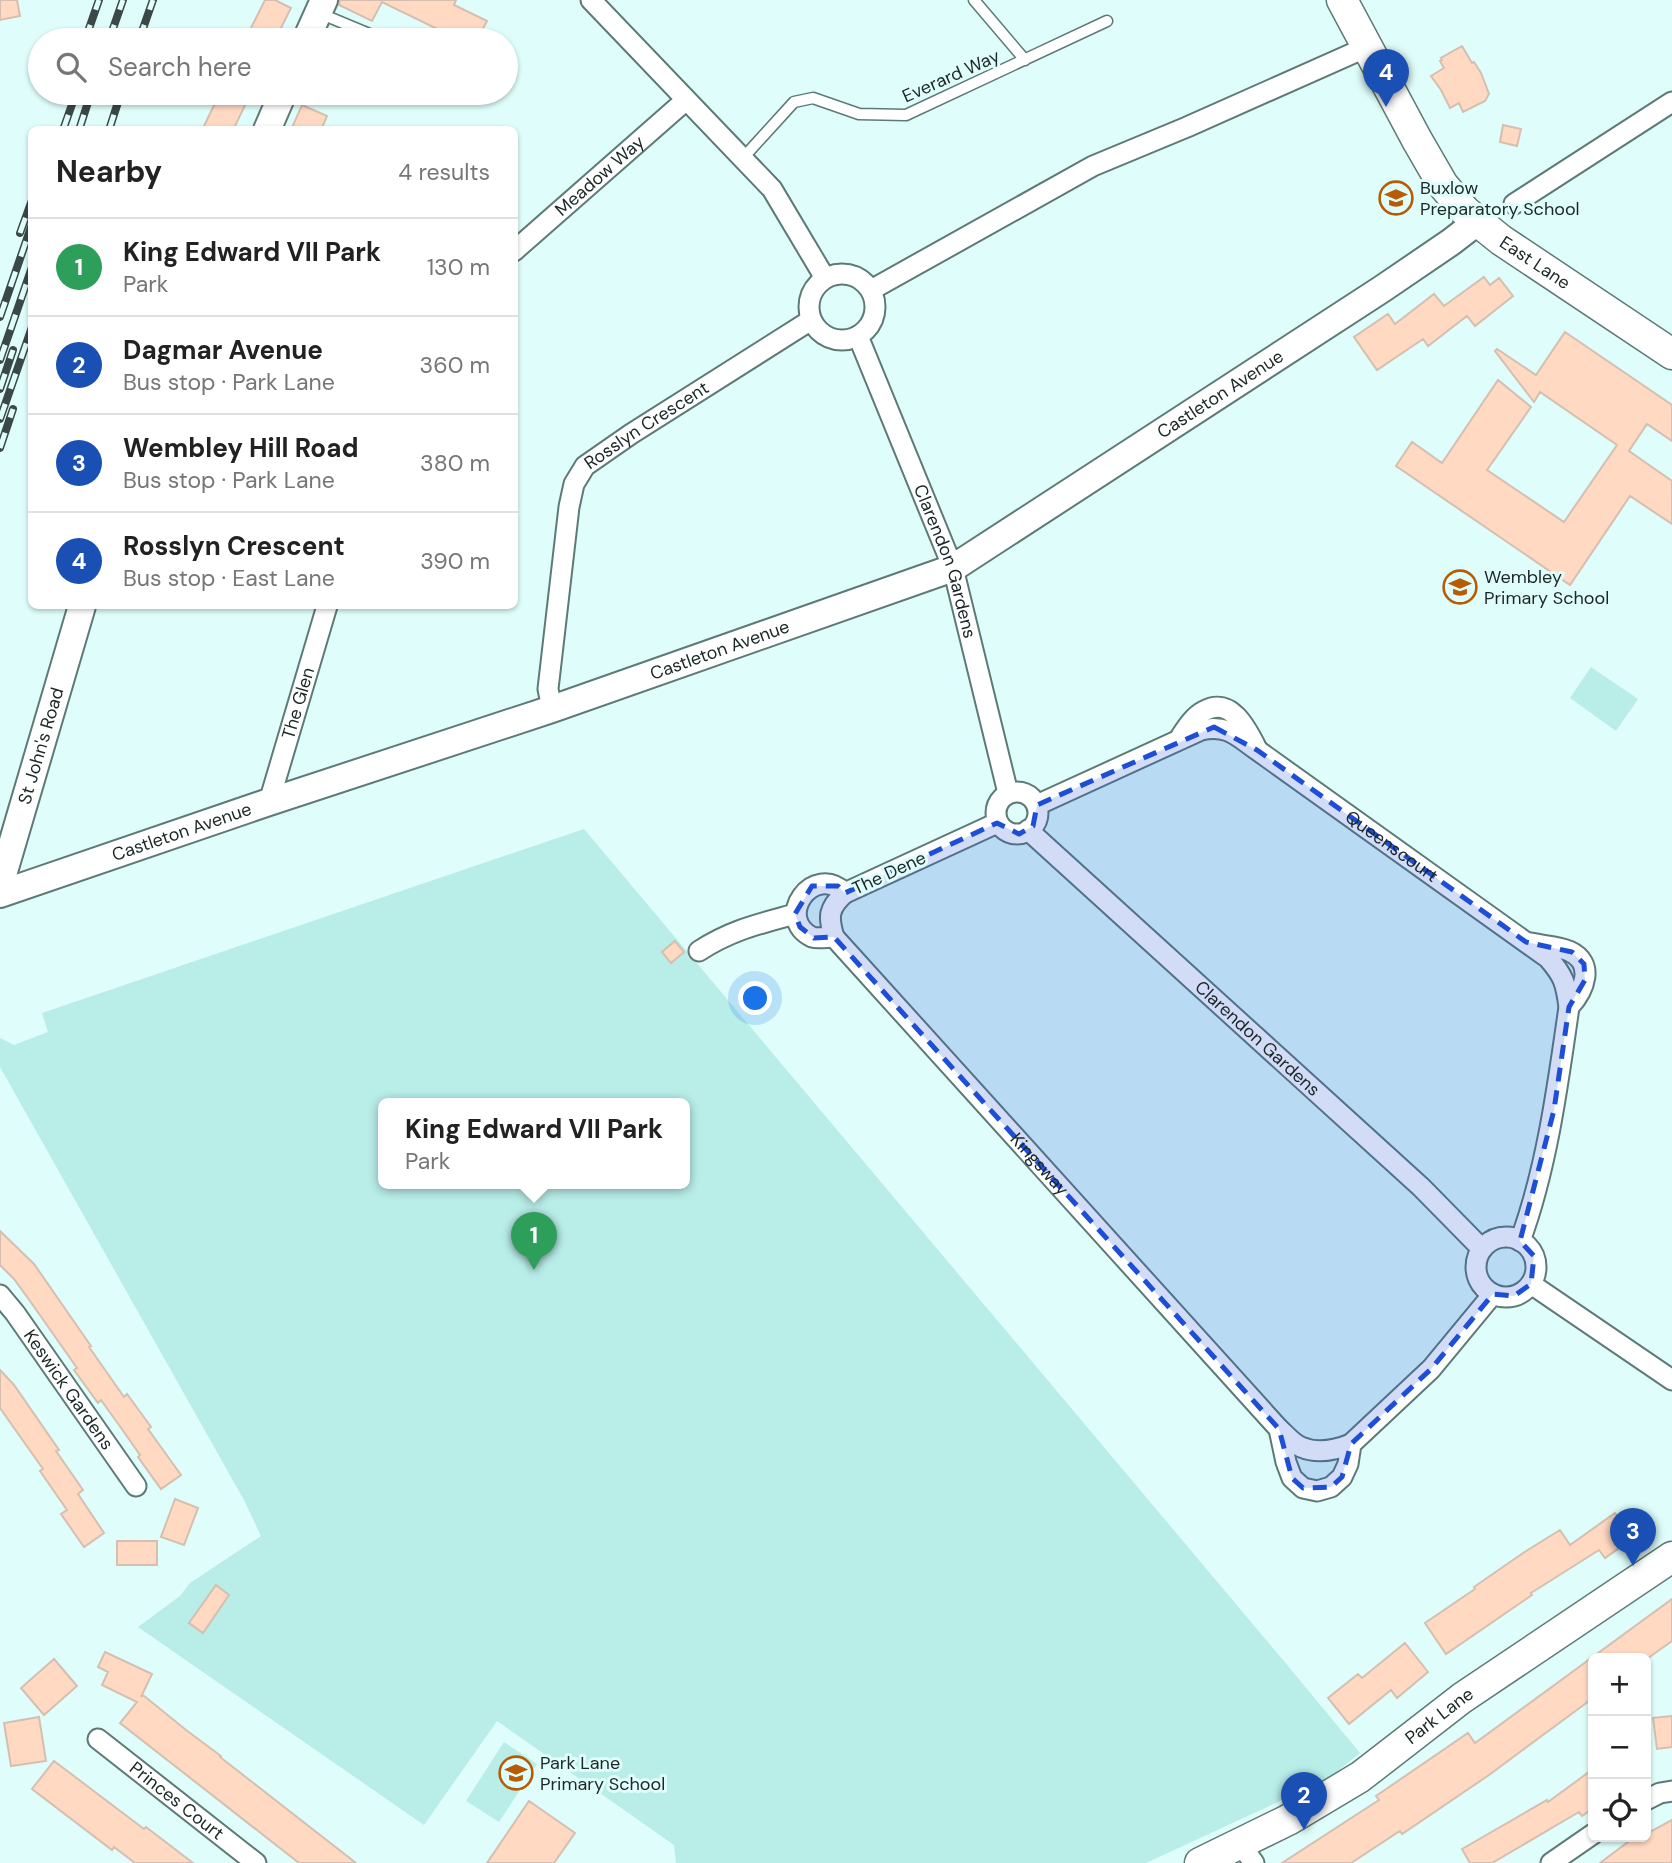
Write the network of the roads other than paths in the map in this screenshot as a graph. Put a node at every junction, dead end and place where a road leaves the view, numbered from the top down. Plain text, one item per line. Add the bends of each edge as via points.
1 (591, 0) edge
2 (974, 0) edge
3 (1342, 0) edge
4 (321, 6) edge
5 (1107, 21) dead end
6 (311, 28) edge
7 (362, 28) edge
8 (1367, 47) junction
9 (1025, 60) junction
10 (686, 100) junction
11 (1672, 102) edge
12 (278, 105) edge
13 (269, 126) edge
14 (743, 158) junction
15 (1514, 204) dead end
16 (1477, 222) junction
17 (518, 247) edge
18 (825, 278) junction
19 (871, 290) junction
20 (811, 320) junction
21 (858, 336) junction
22 (1672, 354) edge
23 (953, 568) junction
24 (81, 609) edge
25 (326, 609) edge
26 (552, 709) junction
27 (1008, 793) junction
28 (269, 802) junction
29 (1037, 805) junction
30 (998, 822) junction
31 (1028, 831) junction
32 (0, 885) edge
33 (845, 893) junction
34 (0, 894) edge
35 (795, 914) junction
36 (834, 937) junction
37 (699, 951) dead end
38 (1520, 1241) junction
39 (1482, 1249) junction
40 (1531, 1284) junction
41 (1493, 1294) junction
42 (0, 1295) edge
43 (1672, 1380) edge
44 (1279, 1429) junction
45 (1351, 1444) junction
46 (136, 1486) dead end
47 (1672, 1557) edge
48 (98, 1739) dead end
49 (1672, 1791) edge
50 (1651, 1798) edge
51 (1588, 1837) edge
52 (1247, 1854) edge
53 (256, 1863) edge
54 (1200, 1863) edge
55 (1550, 1863) edge

1 - 10 street
2 - 9 lane
3 - 8 main road, East Lane
4 - 6 street
4 - 7 lane
5 - 9 lane, Everard Way
8 - 16 main road, East Lane via 1443,185
8 - 19 street via 1093,166
9 - 14 lane, Everard Way via 906,115 859,114 813,98 794,102
10 - 14 street
10 - 17 street, Meadow Way
11 - 15 street
12 - 13 street
14 - 18 street via 772,189
16 - 22 main road, East Lane
16 - 23 street, Castleton Avenue via 1382,289
18 - 19 street via 847,274
18 - 20 street via 810,298
19 - 21 street via 875,313
20 - 21 street via 835,340
20 - 26 street, Rosslyn Crescent via 585,466 574,484 569,507 548,689
21 - 23 street, Clarendon Gardens
23 - 26 street, Castleton Avenue
23 - 27 street, Clarendon Gardens
24 - 32 street, St John's Road
25 - 28 street, The Glen
26 - 28 street, Castleton Avenue
27 - 29 street via 1023,792
27 - 30 street via 998,801
28 - 34 street, Castleton Avenue
29 - 31 street via 1037,820
29 - 38 street, Queenscourt via 1201,730 1223,729 1526,942 1572,952 1584,964 1585,980 1569,1007 1553,1110
30 - 31 street via 1011,834
30 - 33 street, The Dene
31 - 39 street, Clarendon Gardens via 1421,1187
33 - 35 street, The Dene via 838,886 812,886 800,898
33 - 36 street via 829,920
35 - 36 street via 800,927 814,938
35 - 37 street via 738,930
36 - 44 street, Kingsway
38 - 39 street via 1500,1238
38 - 40 street via 1534,1256
39 - 41 street via 1476,1269
40 - 41 street via 1514,1296
40 - 43 street
41 - 45 street via 1431,1369
42 - 46 street, Keswick Gardens
44 - 45 street, Kingsway via 1300,1447 1322,1450
44 - 45 street, Kingsway via 1292,1478 1303,1488 1317,1491 1331,1487 1342,1476
47 - 52 main road, Park Lane via 1462,1698 1360,1777 1287,1820
48 - 53 street, Princes Court
49 - 50 street
51 - 55 street
52 - 54 main road, Park Lane

